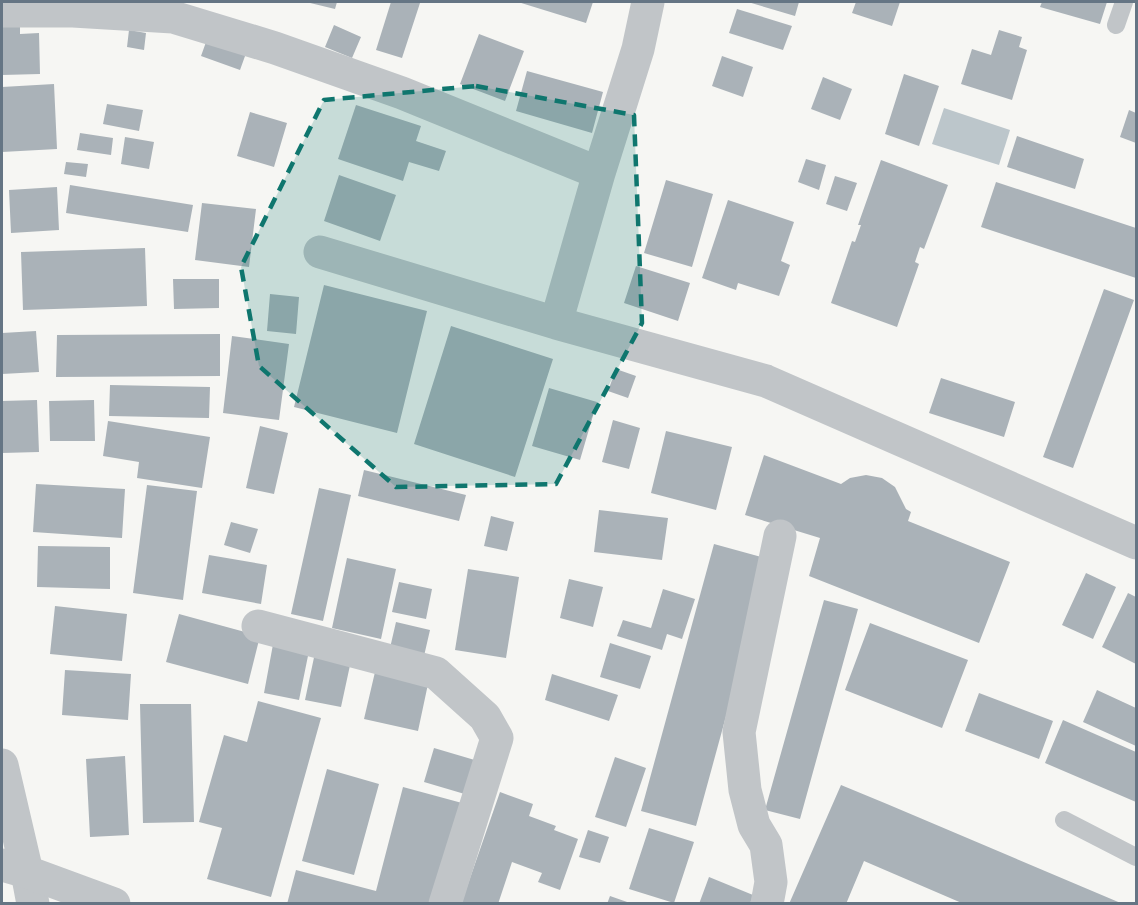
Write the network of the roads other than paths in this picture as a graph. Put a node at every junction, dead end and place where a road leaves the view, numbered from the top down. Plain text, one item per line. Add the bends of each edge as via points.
1 (648, 2) edge
2 (1124, 2) edge
3 (2, 11) edge
4 (1116, 25) dead end
5 (599, 173) junction
6 (320, 252) dead end
7 (556, 322) junction
8 (780, 536) dead end
9 (1137, 543) edge
10 (258, 626) dead end
11 (2, 765) edge
12 (1065, 820) dead end
13 (1137, 857) edge
14 (14, 869) edge
15 (33, 903) edge
16 (114, 903) edge
17 (445, 903) edge
18 (767, 903) edge

1 - 5 street via 638,49
2 - 4 lane
3 - 5 street via 173,17 402,93
5 - 7 street
6 - 7 street
7 - 9 street via 766,381
8 - 18 street via 739,732 745,789 754,825 766,845 771,882
10 - 17 street via 436,673 485,717 497,738
11 - 14 street
12 - 13 lane
14 - 15 street
14 - 16 street

